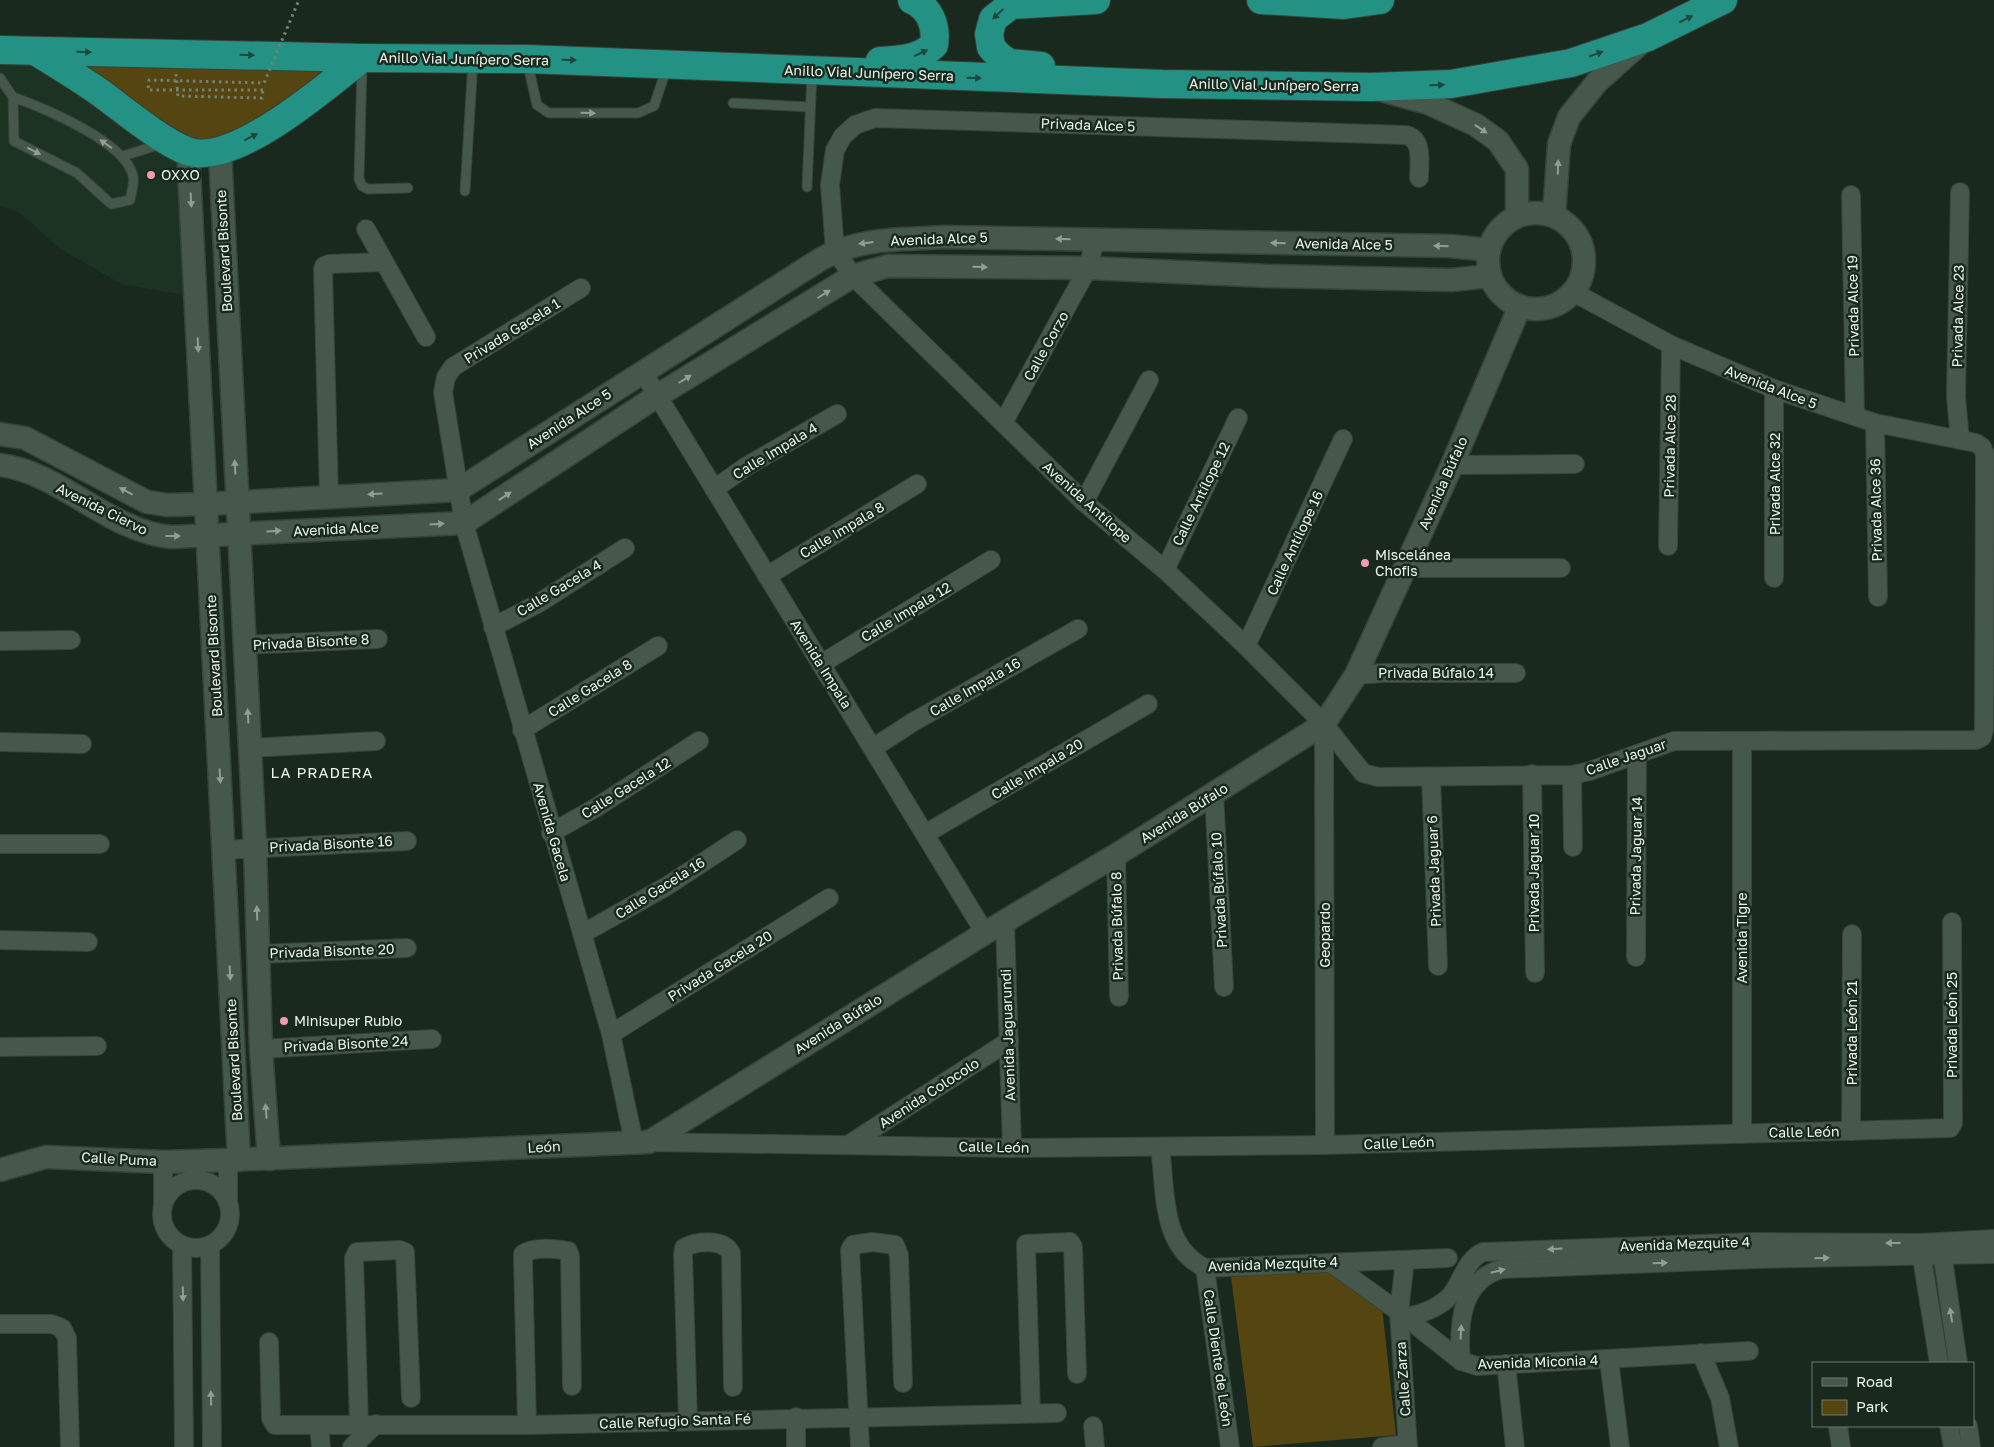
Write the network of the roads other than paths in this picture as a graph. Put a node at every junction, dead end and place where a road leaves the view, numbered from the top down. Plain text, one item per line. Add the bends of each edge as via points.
1 (912, 0) edge
2 (1096, 0) edge
3 (1261, 0) edge
4 (1380, 0) edge
5 (1723, 0) edge
6 (1344, 2) edge
7 (1648, 36) junction
8 (0, 50) edge
9 (35, 51) junction
10 (362, 58) junction
11 (473, 58) junction
12 (527, 58) junction
13 (668, 64) junction
14 (716, 66) junction
15 (812, 71) junction
16 (0, 78) edge
17 (1162, 84) junction
18 (1371, 87) junction
19 (12, 97) junction
20 (733, 103) dead end
21 (809, 107) junction
22 (179, 146) junction
23 (220, 152) junction
24 (123, 156) junction
25 (1419, 178) dead end
26 (408, 188) dead end
27 (807, 188) dead end
28 (465, 191) dead end
29 (1960, 192) dead end
30 (1851, 195) dead end
31 (1554, 215) junction
32 (1517, 216) junction
33 (366, 230) dead end
34 (1095, 240) junction
35 (1490, 250) junction
36 (836, 251) junction
37 (224, 258) junction
38 (194, 261) junction
39 (384, 262) junction
40 (1088, 268) junction
41 (853, 276) junction
42 (1489, 276) junction
43 (581, 288) dead end
44 (1573, 292) junction
45 (1520, 306) junction
46 (426, 337) dead end
47 (1671, 345) junction
48 (643, 372) junction
49 (446, 377) joint
50 (1150, 380) dead end
51 (1774, 389) junction
52 (657, 396) junction
53 (837, 414) dead end
54 (1855, 416) junction
55 (1238, 418) dead end
56 (1003, 423) junction
57 (1875, 423) junction
58 (0, 434) edge
59 (1343, 440) dead end
60 (1960, 440) junction
61 (1575, 464) dead end
62 (0, 465) edge
63 (1452, 465) junction
64 (917, 484) dead end
65 (714, 489) junction
66 (458, 490) junction
67 (329, 497) junction
68 (1084, 502) junction
69 (236, 503) junction
70 (207, 504) junction
71 (464, 522) junction
72 (238, 533) junction
73 (208, 535) junction
74 (1668, 546) dead end
75 (625, 548) dead end
76 (991, 560) dead end
77 (1405, 568) junction
78 (1561, 568) dead end
79 (1165, 570) junction
80 (767, 576) junction
81 (1774, 578) dead end
82 (1878, 597) dead end
83 (493, 627) junction
84 (1078, 629) dead end
85 (378, 639) dead end
86 (71, 640) dead end
87 (0, 641) edge
88 (244, 645) junction
89 (658, 646) dead end
90 (1246, 646) junction
91 (821, 664) junction
92 (1516, 673) dead end
93 (1356, 675) junction
94 (1148, 704) dead end
95 (1324, 724) junction
96 (522, 730) junction
97 (1982, 738) joint
98 (376, 741) dead end
99 (700, 741) dead end
100 (0, 742) edge
101 (1742, 742) junction
102 (82, 744) dead end
103 (250, 748) junction
104 (873, 748) junction
105 (1637, 754) junction
106 (1532, 774) junction
107 (1572, 775) junction
108 (1431, 776) junction
109 (1214, 794) junction
110 (551, 833) junction
111 (926, 834) junction
112 (737, 840) dead end
113 (407, 841) dead end
114 (0, 844) edge
115 (100, 844) dead end
116 (1573, 847) dead end
117 (255, 848) junction
118 (223, 850) junction
119 (1116, 855) junction
120 (830, 898) dead end
121 (1005, 922) junction
122 (1952, 922) dead end
123 (985, 933) junction
124 (582, 934) junction
125 (1852, 934) dead end
126 (0, 940) edge
127 (88, 942) dead end
128 (407, 948) dead end
129 (258, 954) junction
130 (1636, 957) dead end
131 (1438, 966) dead end
132 (1535, 973) dead end
133 (1224, 987) dead end
134 (1119, 997) dead end
135 (611, 1034) junction
136 (432, 1039) dead end
137 (1009, 1041) junction
138 (96, 1046) dead end
139 (0, 1047) edge
140 (261, 1049) junction
141 (1950, 1128) joint
142 (1851, 1131) junction
143 (1742, 1134) junction
144 (642, 1142) junction
145 (848, 1145) junction
146 (1325, 1145) junction
147 (1160, 1147) junction
148 (1012, 1148) junction
149 (269, 1159) junction
150 (234, 1160) junction
151 (163, 1162) junction
152 (0, 1170) edge
153 (163, 1204) junction
154 (228, 1204) junction
155 (1994, 1239) edge
156 (182, 1245) junction
157 (210, 1245) junction
158 (1579, 1248) junction
159 (1941, 1248) junction
160 (1920, 1249) junction
161 (1757, 1251) junction
162 (1994, 1254) edge
163 (1448, 1258) dead end
164 (1404, 1260) junction
165 (1331, 1263) junction
166 (1579, 1266) junction
167 (1205, 1268) junction
168 (1468, 1282) junction
169 (1402, 1315) junction
170 (0, 1324) edge
171 (269, 1342) dead end
172 (1749, 1351) dead end
173 (1701, 1353) junction
174 (1609, 1360) junction
175 (1461, 1361) junction
176 (1939, 1362) edge
177 (1958, 1362) edge
178 (1506, 1364) junction
179 (1077, 1374) dead end
180 (903, 1383) dead end
181 (572, 1386) dead end
182 (733, 1387) dead end
183 (411, 1398) dead end
184 (1031, 1413) junction
185 (1057, 1413) dead end
186 (796, 1417) junction
187 (858, 1418) junction
188 (688, 1421) junction
189 (368, 1425) junction
190 (527, 1425) junction
191 (320, 1426) junction
192 (1093, 1426) dead end
193 (1838, 1427) edge
194 (1949, 1427) edge
195 (1968, 1427) edge
196 (1408, 1445) edge
197 (70, 1447) edge
198 (184, 1447) edge
199 (212, 1447) edge
200 (322, 1447) edge
201 (352, 1447) edge
202 (796, 1447) edge
203 (858, 1447) edge
204 (1095, 1447) edge
205 (1230, 1447) edge
206 (1382, 1447) edge
207 (1515, 1447) edge
208 (1620, 1447) edge
209 (1729, 1447) edge
210 (1841, 1447) edge
211 (1953, 1447) edge
212 (1971, 1447) edge

14 -> 1 highway via 895,60 917,56 934,45 936,36 931,18 922,4
2 -> 17 highway via 1011,5 993,19 989,34 991,47 1009,62 1103,72
3 - 6 highway
4 - 6 highway
7 -> 5 highway, Anillo Vial Junípero Serra
18 -> 7 highway, Anillo Vial Junípero Serra via 1451,84 1562,64
31 -> 7 street via 1559,144 1569,117 1597,82
8 - 9 highway, Anillo Vial Junípero Serra
9 -> 10 highway, Anillo Vial Junípero Serra
9 - 22 highway
10 - 11 highway, Anillo Vial Junípero Serra
23 -> 10 highway via 277,123
10 - 26 lane via 359,179 368,189
11 - 12 highway, Anillo Vial Junípero Serra
11 - 28 lane
12 -> 13 highway, Anillo Vial Junípero Serra
12 -> 13 lane via 537,105 549,112 638,114 654,106
13 - 14 highway, Anillo Vial Junípero Serra
14 - 15 highway, Anillo Vial Junípero Serra
15 -> 17 highway, Anillo Vial Junípero Serra
15 - 21 lane
16 - 19 lane
17 - 18 highway, Anillo Vial Junípero Serra
18 -> 32 street via 1428,104 1476,125 1498,141 1517,169
24 -> 19 lane via 78,125
19 -> 24 lane via 14,140 76,173 111,204 130,200 134,177
20 - 21 lane
21 - 27 lane
22 - 23 highway
22 - 24 lane
22 -> 38 street, Boulevard Bisonte
23 - 37 street, Boulevard Bisonte
25 - 36 street, Privada Alce 5 via 1418,143 1405,135 875,118 855,125 835,150 830,185
29 - 60 street, Privada Alce 23 via 1956,397
30 - 54 street, Privada Alce 19
31 - 32 street via 1535,212
31 - 44 street via 1569,225 1580,240 1585,258 1582,276
32 - 35 street via 1495,236
33 - 39 street
35 -> 34 street, Avenida Alce 5 via 1450,246
34 -> 36 street, Avenida Alce 5 via 945,237 861,242
34 - 40 street, Calle Corzo
35 - 42 street
36 - 41 street, Avenida Antílope
36 - 48 street, Avenida Alce 5
37 - 38 street
69 -> 37 street, Boulevard Bisonte
38 -> 70 street, Boulevard Bisonte
39 - 46 street
39 - 67 street via 329,264 323,270
41 -> 40 street, Avenida Alce 5 via 888,266
40 - 42 street, Avenida Alce 5 via 1451,280
40 - 56 street, Calle Corzo
52 -> 41 street, Avenida Alce 5
41 - 56 street, Avenida Antílope
42 - 45 street via 1507,299
43 - 49 street, Privada Gacela 1 via 453,367
44 - 45 street via 1558,304 1539,309
44 - 47 street, Avenida Alce 5
45 - 63 street, Avenida Búfalo
47 - 51 street, Avenida Alce 5
47 - 74 street, Privada Alce 28
48 - 52 street, Avenida Impala
48 - 66 street, Avenida Alce 5
49 - 66 street, Avenida Gacela via 443,392
50 - 68 street
51 - 54 street, Avenida Alce 5
51 - 81 street, Privada Alce 32
52 - 65 street, Avenida Impala
71 -> 52 street, Avenida Alce 5
53 - 65 street, Calle Impala 4
54 - 57 street, Avenida Alce 5
55 - 79 street, Calle Antílope 12
56 - 68 street, Avenida Antílope
57 - 60 street, Avenida Alce 5
57 - 82 street, Privada Alce 36
70 -> 58 street, Avenida Ciervo via 147,502 25,438
59 - 90 street, Calle Antílope 16
60 - 97 street, Avenida Alce 5 via 1982,447 1985,454
61 - 63 street
62 -> 73 street, Avenida Ciervo via 32,474 146,532 171,537
63 - 77 street, Avenida Búfalo
64 - 80 street, Calle Impala 8
65 - 80 street, Avenida Impala
66 -> 67 street
66 - 71 street, Avenida Gacela
67 - 69 street
68 - 79 street, Avenida Antílope
69 - 70 street
69 - 72 street, Boulevard Bisonte
70 - 73 street, Boulevard Bisonte
72 -> 71 street, Avenida Alce
71 - 83 street, Avenida Gacela
72 - 73 street, Avenida Alce
72 - 88 street, Boulevard Bisonte
73 -> 118 street, Boulevard Bisonte
75 - 83 street, Calle Gacela 4 via 539,603
76 - 91 street, Calle Impala 12
77 - 78 street
77 - 93 street, Avenida Búfalo
79 - 90 street, Avenida Antílope
80 - 91 street, Avenida Impala
83 - 96 street, Avenida Gacela
84 - 104 street, Calle Impala 16
85 - 88 street, Privada Bisonte 8
86 - 87 street
103 -> 88 street, Boulevard Bisonte
89 - 96 street, Calle Gacela 8
90 - 95 street, Avenida Antílope
91 - 104 street, Avenida Impala
92 - 93 street, Privada Búfalo 14
93 - 95 street, Avenida Búfalo
94 - 111 street, Calle Impala 20
95 - 108 street, Calle Jaguar via 1363,773 1378,777
95 - 109 street, Avenida Búfalo
95 - 146 street, Geopardo
96 - 110 street, Avenida Gacela
97 - 101 street, Calle Jaguar
98 - 103 street
99 - 110 street, Calle Gacela 12
100 - 102 street
101 - 105 street, Calle Jaguar via 1674,741
101 - 143 street, Avenida Tigre
103 - 117 street, Boulevard Bisonte
104 - 111 street, Avenida Impala
105 - 107 street, Calle Jaguar
105 - 130 street, Privada Jaguar 14
106 - 107 street, Calle Jaguar
106 - 108 street, Calle Jaguar
106 - 132 street, Privada Jaguar 10
107 - 116 street
108 - 131 street, Privada Jaguar 6
109 - 119 street, Avenida Búfalo
109 - 133 street, Privada Búfalo 10
110 - 124 street, Avenida Gacela
111 - 123 street, Avenida Impala
112 - 124 street, Calle Gacela 16 via 667,886
113 - 117 street, Privada Bisonte 16
114 - 115 street
117 - 118 street, Privada Bisonte 16
129 -> 117 street, Boulevard Bisonte
118 -> 150 street, Boulevard Bisonte
119 - 121 street, Avenida Búfalo
119 - 134 street, Privada Búfalo 8
120 - 135 street, Privada Gacela 20
121 - 123 street, Avenida Búfalo
121 - 137 street, Avenida Jaguarundi
122 - 141 street, Privada León 25
123 - 144 street, Avenida Búfalo
124 - 135 street, Avenida Gacela
125 - 142 street, Privada León 21
126 - 127 street
128 - 129 street, Privada Bisonte 20
129 - 140 street, Boulevard Bisonte
135 - 144 street, Avenida Gacela
136 - 140 street, Privada Bisonte 24
137 - 145 street, Avenida Colocolo
137 - 148 street, Avenida Jaguarundi
138 - 139 street
149 -> 140 street, Boulevard Bisonte
141 - 142 street, Calle León
142 - 143 street, Calle León
143 - 146 street, Calle León
144 - 145 street, León
144 - 149 street, León
145 - 148 street, Calle León
146 - 147 street, Calle León
147 - 148 street, Calle León
147 - 167 street, Avenida Mezquite 4 via 1170,1230 1180,1250
149 - 150 street, León
150 - 151 street, Calle Puma
150 - 154 street
151 - 152 street, Calle Puma via 46,1158
151 - 153 street
153 - 154 street via 173,1188 190,1180 210,1182 224,1195
153 - 156 street via 161,1214 167,1232
154 - 157 street via 230,1213 225,1232
155 - 159 street, Avenida Mezquite 4
156 - 157 street via 201,1248
156 -> 198 street
199 -> 157 street
158 - 161 street, Avenida Mezquite 4
158 - 166 street
158 -> 168 street, Avenida Mezquite 4 via 1483,1252 1471,1260
159 - 160 street, Avenida Mezquite 4
159 - 162 street, Avenida Mezquite 4
177 -> 159 street
160 - 161 street, Avenida Mezquite 4
160 - 176 street
166 -> 161 street, Avenida Mezquite 4
163 - 164 street, Avenida Mezquite 4
164 - 165 street, Avenida Mezquite 4
164 - 169 street, Calle Zarza
165 - 167 street, Avenida Mezquite 4
165 - 169 street, Avenida Miconia 4
168 -> 166 street, Avenida Mezquite 4 via 1502,1269
167 - 205 street, Calle Diente de León
168 - 169 street, Avenida Mezquite 4 via 1430,1310
175 -> 168 street, Avenida Mezquite 4 via 1462,1318
169 - 175 street, Avenida Miconia 4
169 - 196 street, Calle Zarza
170 - 197 street via 52,1324 62,1328 67,1338
171 - 191 street, Calle Refugio Santa Fé via 271,1418 275,1425
172 - 173 street, Avenida Miconia 4
173 - 174 street, Avenida Miconia 4
173 - 209 street via 1720,1398
174 - 178 street, Avenida Miconia 4
174 - 208 street
175 - 178 street, Avenida Miconia 4 via 1477,1366
178 - 207 street
179 - 184 street via 1074,1248 1070,1242 1026,1244
180 - 187 street via 896,1244 872,1242 853,1245 850,1250
181 - 190 street via 570,1256 568,1251 560,1249 528,1251 522,1259
182 - 188 street via 731,1253 728,1246 720,1243 691,1244 684,1248 683,1255
183 - 189 street via 405,1252 357,1252 354,1258
184 - 185 street, Calle Refugio Santa Fé
184 - 187 street, Calle Refugio Santa Fé
186 - 187 street, Calle Refugio Santa Fé
186 - 188 street, Calle Refugio Santa Fé
186 - 202 street
187 - 203 street
188 - 190 street, Calle Refugio Santa Fé
189 - 190 street, Calle Refugio Santa Fé
189 - 191 street, Calle Refugio Santa Fé
189 - 201 street
191 - 200 street
192 - 204 street
193 - 210 street
194 - 211 street
195 - 212 street
196 - 206 street

